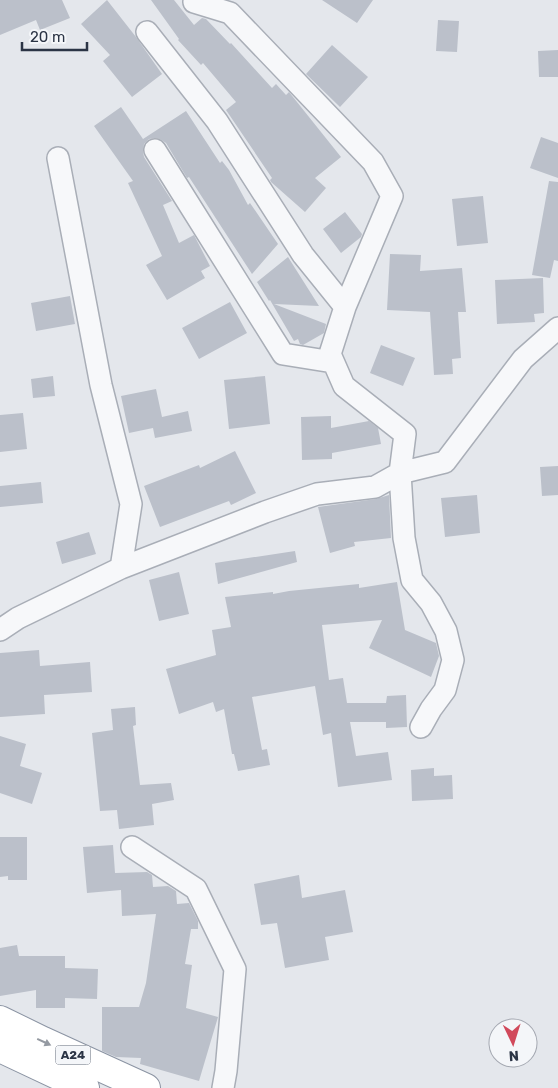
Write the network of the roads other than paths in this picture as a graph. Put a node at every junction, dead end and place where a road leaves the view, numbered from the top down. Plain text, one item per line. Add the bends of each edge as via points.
1 (194, 2) dead end
2 (147, 32) dead end
3 (155, 150) dead end
4 (58, 158) dead end
5 (345, 307) junction
6 (558, 328) edge
7 (333, 362) junction
8 (400, 473) junction
9 (121, 568) junction
10 (0, 630) edge
11 (421, 727) dead end
12 (132, 847) dead end
13 (0, 1020) edge
14 (0, 1048) edge
15 (85, 1088) edge
16 (146, 1088) edge
17 (223, 1088) edge

1 - 5 street via 230,13 373,162 392,196
2 - 5 street via 217,121 302,255
3 - 7 street via 283,354
4 - 9 street via 100,386 131,504
5 - 7 street via 330,354
6 - 8 street via 523,359 446,462
7 - 8 street via 344,386 404,434
8 - 9 street via 375,487 317,494
8 - 11 street via 404,538 412,580 432,603 446,630 453,660 445,690
9 - 10 street
12 - 17 street via 196,889 235,969
13 -> 16 highway, A24
14 - 15 highway, A24

